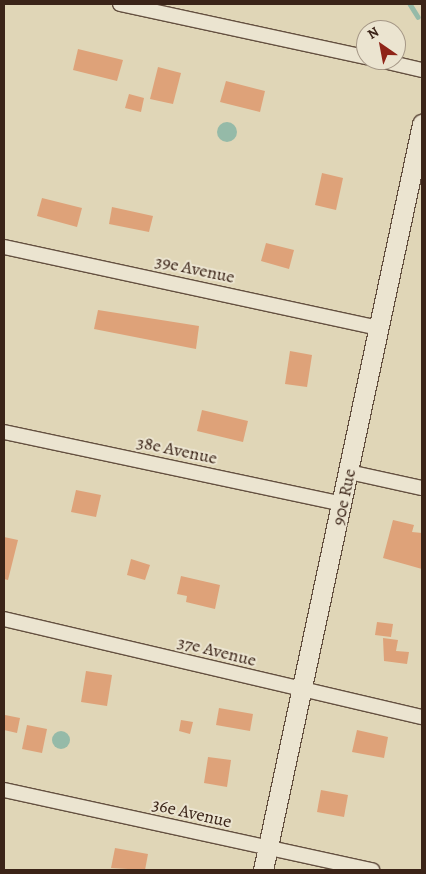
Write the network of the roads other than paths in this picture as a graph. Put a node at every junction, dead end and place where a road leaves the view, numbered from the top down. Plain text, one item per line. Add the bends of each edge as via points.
1 (120, 4) edge
2 (356, 55) edge
3 (406, 66) edge
4 (422, 70) edge
5 (422, 124) edge
6 (4, 247) edge
7 (379, 328) junction
8 (4, 432) edge
9 (349, 472) junction
10 (422, 488) edge
11 (342, 504) junction
12 (4, 619) edge
13 (302, 691) junction
14 (422, 717) edge
15 (4, 790) edge
16 (267, 850) junction
17 (263, 870) edge
18 (372, 870) edge

1 - 2 street
3 - 4 street
5 - 7 street, 90e Rue
6 - 7 street, 39e Avenue
7 - 9 street, 90e Rue
8 - 11 street, 38e Avenue
9 - 10 street
9 - 11 street, 90e Rue
11 - 13 street, 90e Rue
12 - 13 street, 37e Avenue
13 - 14 street, 37e Avenue
13 - 16 street, 90e Rue
15 - 16 street, 36e Avenue
16 - 17 street, 90e Rue
16 - 18 street, 36e Avenue

